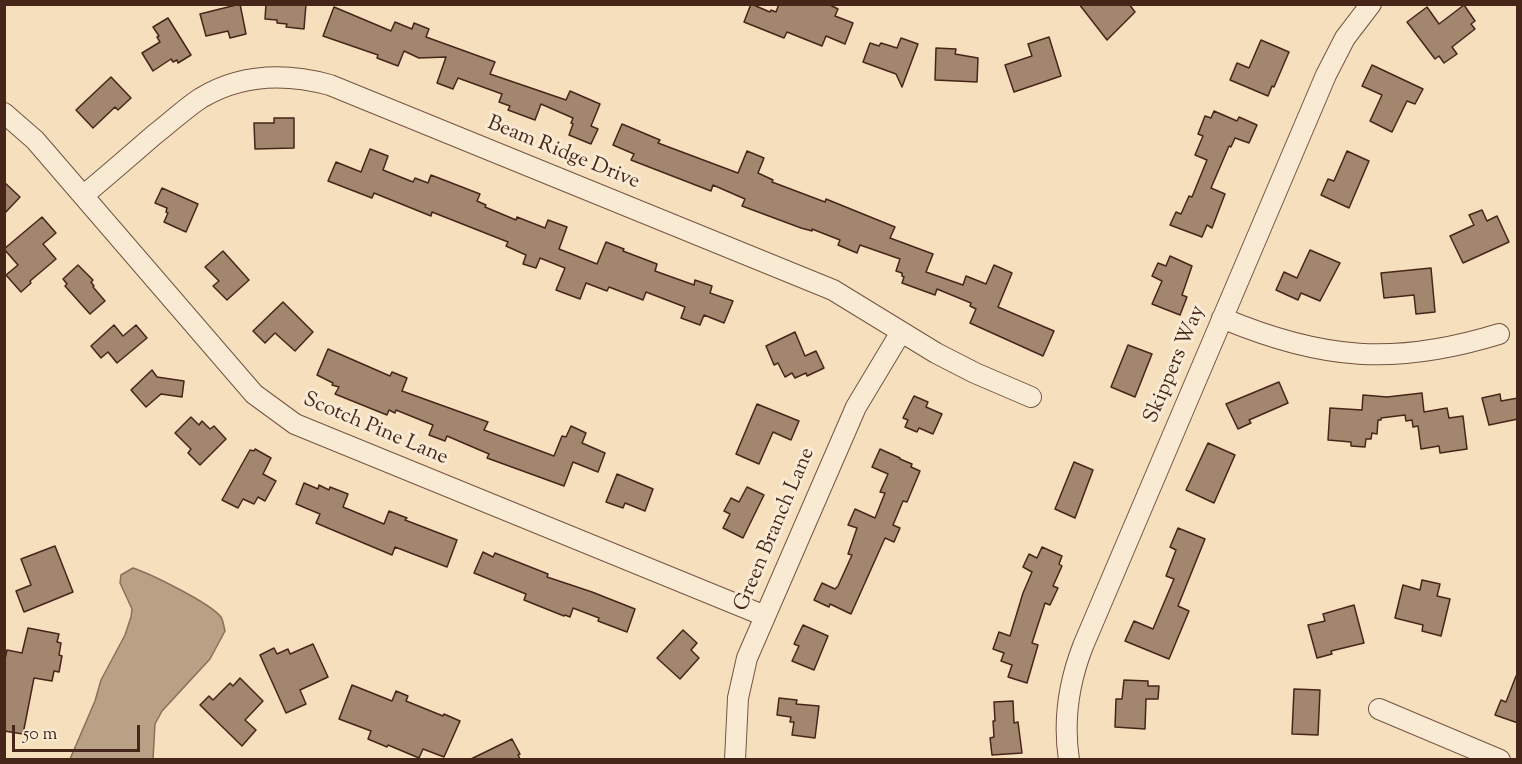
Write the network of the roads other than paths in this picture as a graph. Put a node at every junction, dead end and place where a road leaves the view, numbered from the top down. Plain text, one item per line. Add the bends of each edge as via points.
1 (1371, 4) edge
2 (4, 112) edge
3 (84, 195) junction
4 (1222, 318) junction
5 (900, 332) junction
6 (1499, 334) dead end
7 (1031, 397) dead end
8 (765, 616) junction
9 (1379, 709) dead end
10 (735, 759) edge
11 (1069, 759) edge
12 (1500, 759) edge

1 - 4 street, Skippers Way via 1326,75
2 - 3 street, Scotch Pine Lane
3 - 5 street, Beam Ridge Drive via 207,95 236,82 259,78 307,79 811,280
3 - 8 street, Scotch Pine Lane via 254,394 295,424
4 - 6 street via 1301,345 1370,355 1432,351
4 - 11 street, Skippers Way via 1077,661 1067,718
5 - 7 street, Beam Ridge Drive via 975,373
5 - 8 street, Green Branch Lane via 856,407
8 - 10 street, Green Branch Lane via 740,683
9 - 12 street

